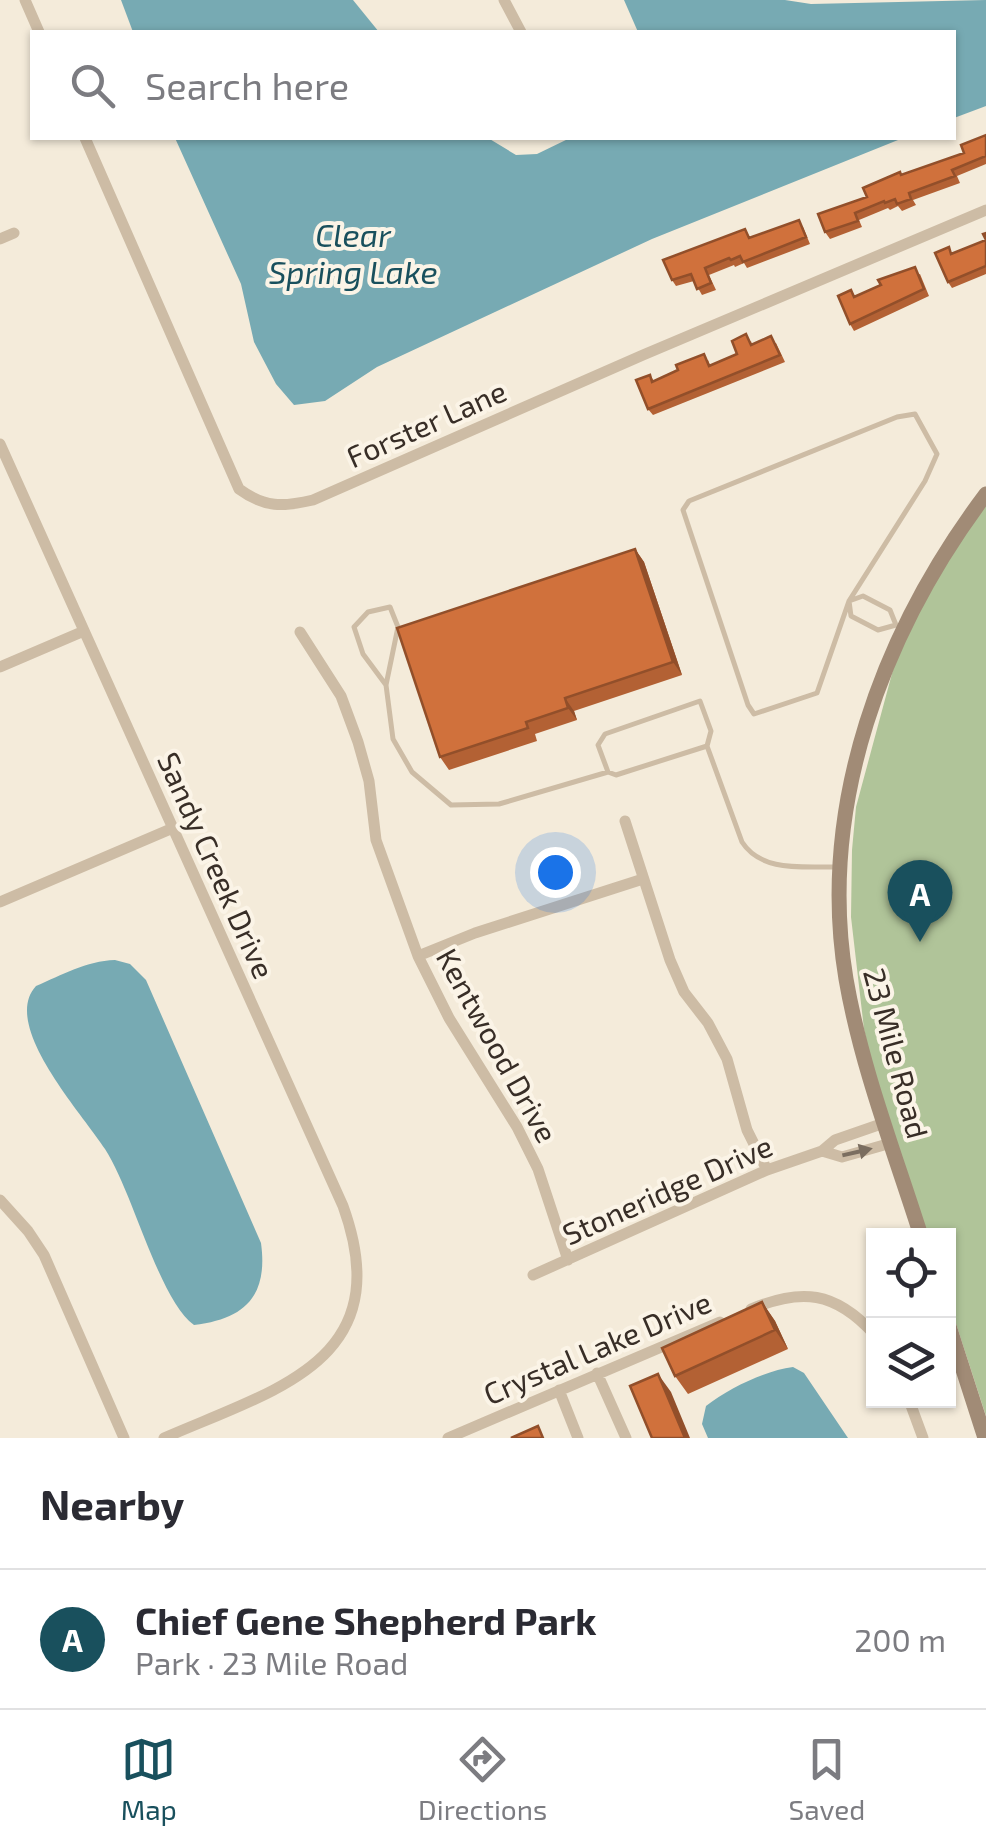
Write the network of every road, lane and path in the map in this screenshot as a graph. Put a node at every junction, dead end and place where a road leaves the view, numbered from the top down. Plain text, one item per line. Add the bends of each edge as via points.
1 (25, 0) edge
2 (504, 0) edge
3 (38, 30) edge
4 (521, 30) edge
5 (86, 140) edge
6 (986, 210) edge
7 (14, 233) dead end
8 (0, 239) edge
9 (0, 444) edge
10 (986, 494) edge
11 (849, 601) junction
12 (900, 626) junction
13 (84, 631) junction
14 (300, 632) dead end
15 (0, 667) edge
16 (386, 685) junction
17 (707, 746) junction
18 (608, 772) junction
19 (625, 821) dead end
20 (173, 828) junction
21 (841, 867) junction
22 (643, 879) junction
23 (0, 902) edge
24 (418, 956) junction
25 (884, 1122) junction
26 (891, 1143) junction
27 (822, 1151) junction
28 (767, 1170) junction
29 (0, 1200) edge
30 (918, 1228) edge
31 (568, 1260) junction
32 (533, 1275) dead end
33 (866, 1326) edge
34 (956, 1347) edge
35 (597, 1373) junction
36 (559, 1390) junction
37 (912, 1408) edge
38 (124, 1438) edge
39 (164, 1438) edge
40 (448, 1438) edge
41 (578, 1438) edge
42 (626, 1438) edge
43 (923, 1438) edge
44 (986, 1438) edge

1 - 3 street
2 - 4 street
5 - 6 street, Forster Lane via 240,489 257,502 284,507
7 - 8 street
9 - 13 street, Sandy Creek Drive
10 - 12 main road, 23 Mile Road
11 - 11 lane via 817,693 754,714 682,510 706,494 915,414 937,454
11 - 12 lane via 862,596 876,602
11 - 12 lane via 852,616 878,630
12 - 21 main road, 23 Mile Road via 847,797
13 - 15 street
13 - 20 street, Sandy Creek Drive
14 - 24 street, Kentwood Drive via 340,696 358,742 376,840
16 - 16 lane via 398,627 390,606 368,612 354,627 363,654
16 - 18 lane via 393,739 412,772 450,805 499,804
17 - 18 lane via 624,773
17 - 18 lane via 711,732 700,701 605,734 598,746
17 - 21 lane via 750,854 770,864
19 - 22 street
20 - 23 street
20 - 39 street, Sandy Creek Drive via 347,1217 357,1271 351,1313 319,1363
21 - 25 main road, 23 Mile Road via 847,982
22 - 24 street
22 - 28 street via 670,960 727,1059 747,1130
24 - 31 street, Kentwood Drive via 538,1169
25 - 26 main road, 23 Mile Road
25 - 27 street, Stoneridge Drive
27 -> 26 street, Stoneridge Drive via 842,1157
26 - 30 main road, 23 Mile Road
27 - 28 street, Stoneridge Drive
28 - 31 street, Stoneridge Drive
29 - 38 street via 44,1255
31 - 32 street, Stoneridge Drive
33 - 35 street, Crystal Lake Drive via 819,1297 783,1296
34 - 44 main road
35 - 36 street, Crystal Lake Drive
35 - 42 street
36 - 40 street, Crystal Lake Drive
36 - 41 street
37 - 43 street

